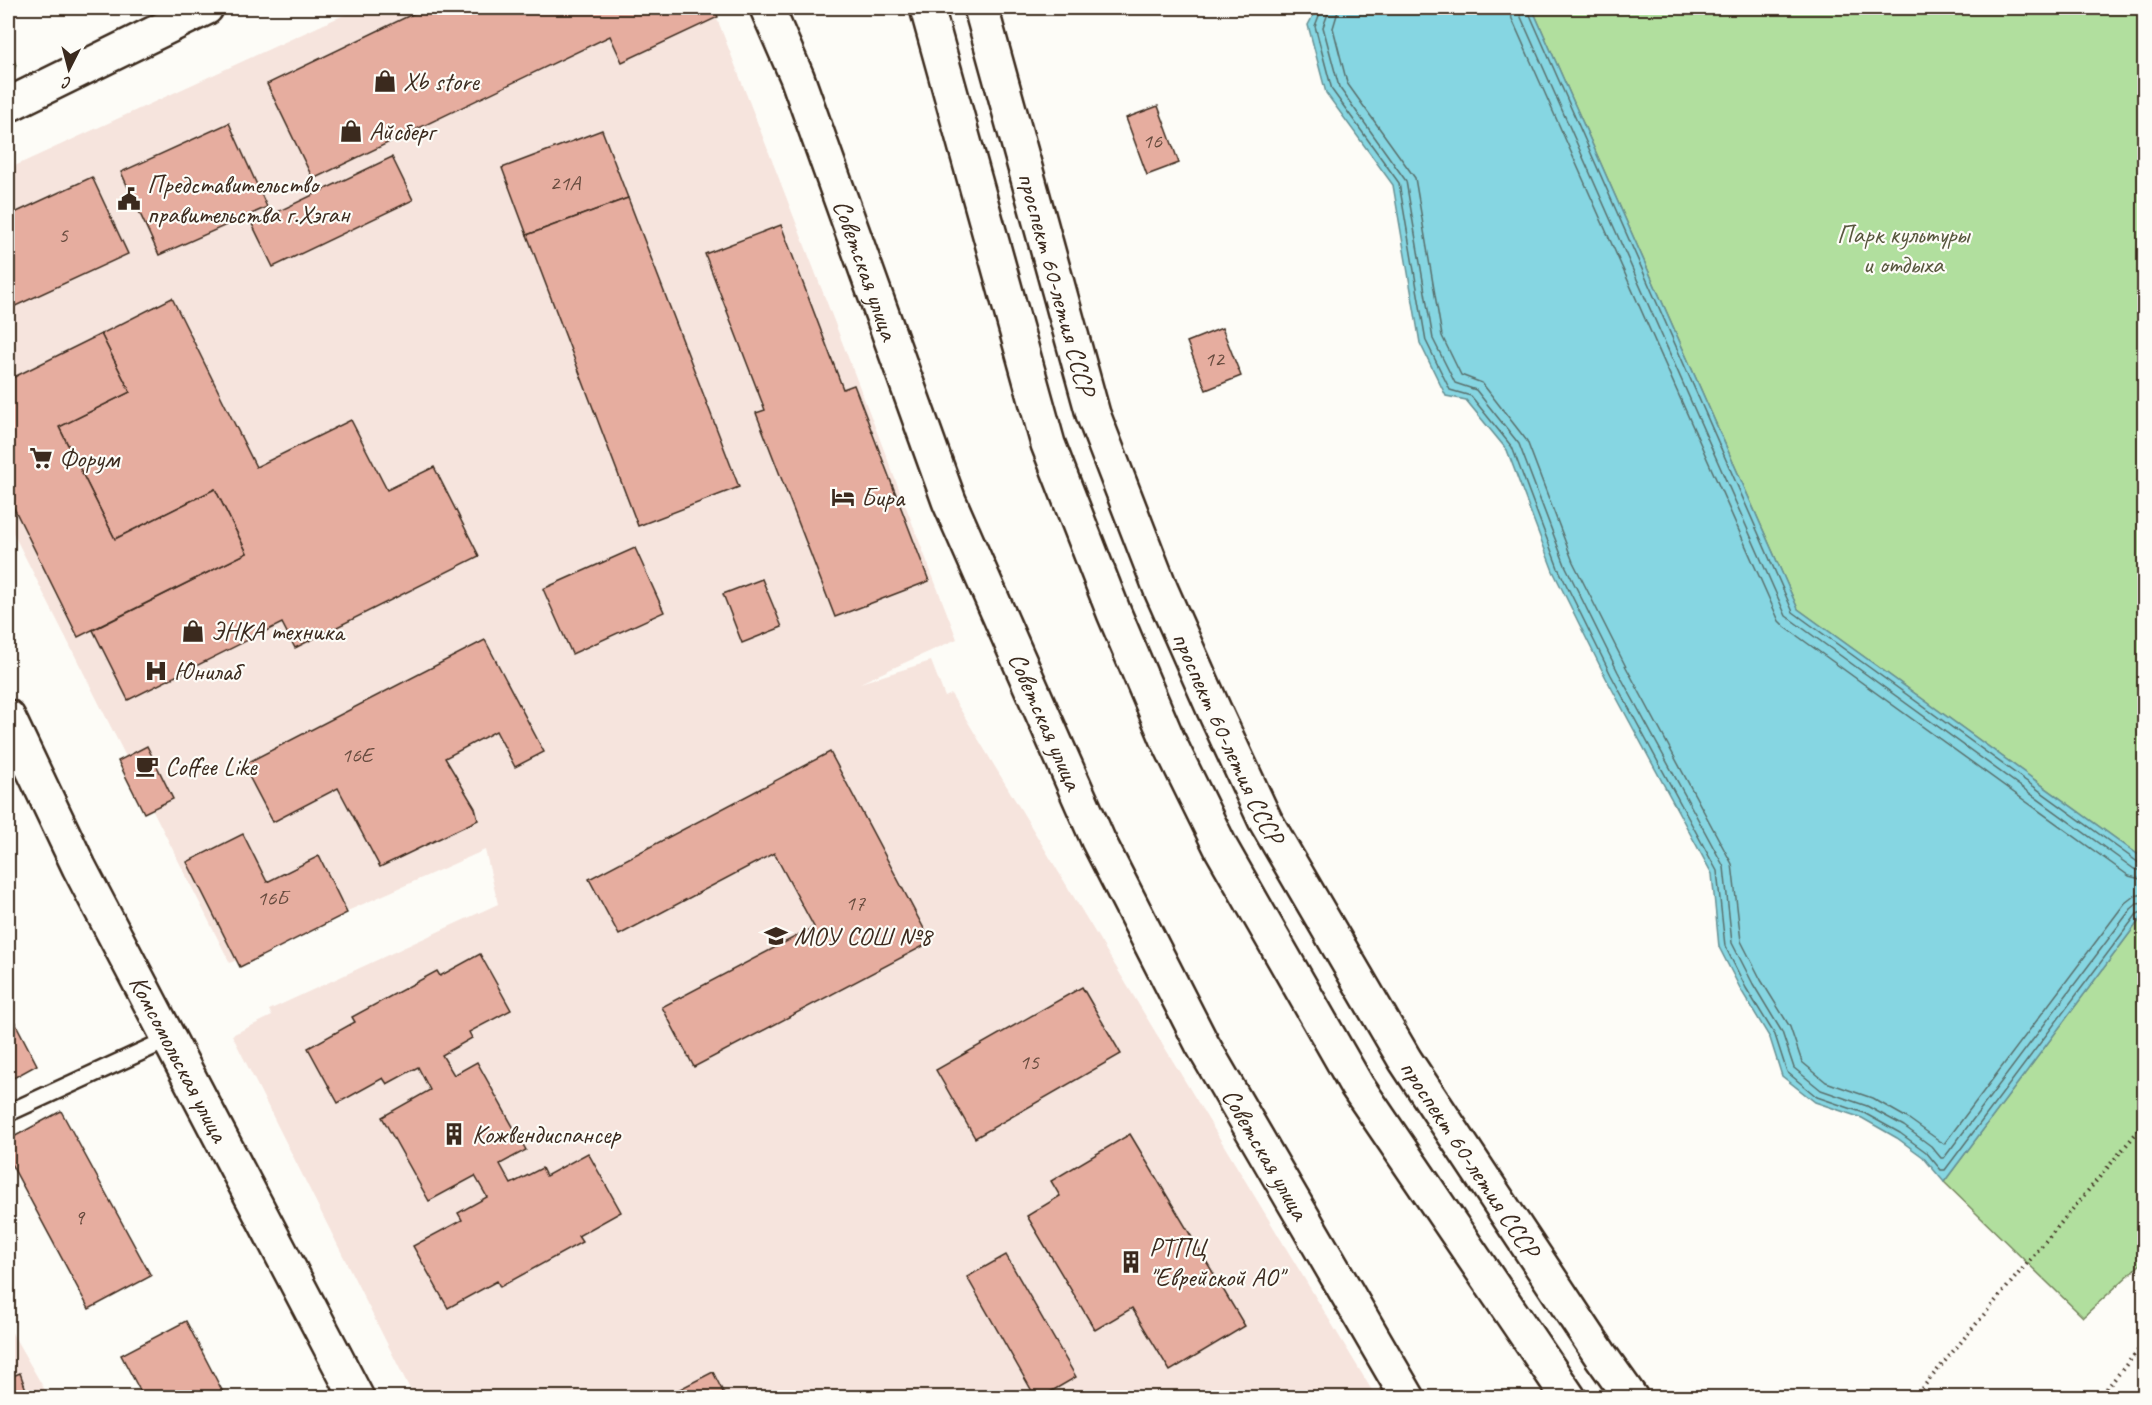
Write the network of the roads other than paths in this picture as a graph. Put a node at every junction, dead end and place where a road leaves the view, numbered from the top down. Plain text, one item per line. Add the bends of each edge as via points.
1 (206, 8) edge
2 (767, 8) edge
3 (927, 8) edge
4 (981, 8) edge
5 (8, 105) edge
6 (8, 717) edge
7 (169, 1039) junction
8 (8, 1113) edge
9 (357, 1398) edge
10 (1408, 1398) edge
11 (1569, 1398) edge
12 (1631, 1398) edge

1 - 5 main road
2 - 10 main road, Советская улица via 797,77 950,501 1098,840 1202,1044
3 - 11 main road, проспект 60-летия СССР via 1048,444 1167,738 1221,848 1357,1086
4 - 12 main road, проспект 60-летия СССР via 1093,414 1161,591 1265,820 1405,1060
6 - 7 main road, Комсомольская улица via 79,867
7 - 8 lane
7 - 9 main road, Комсомольская улица

